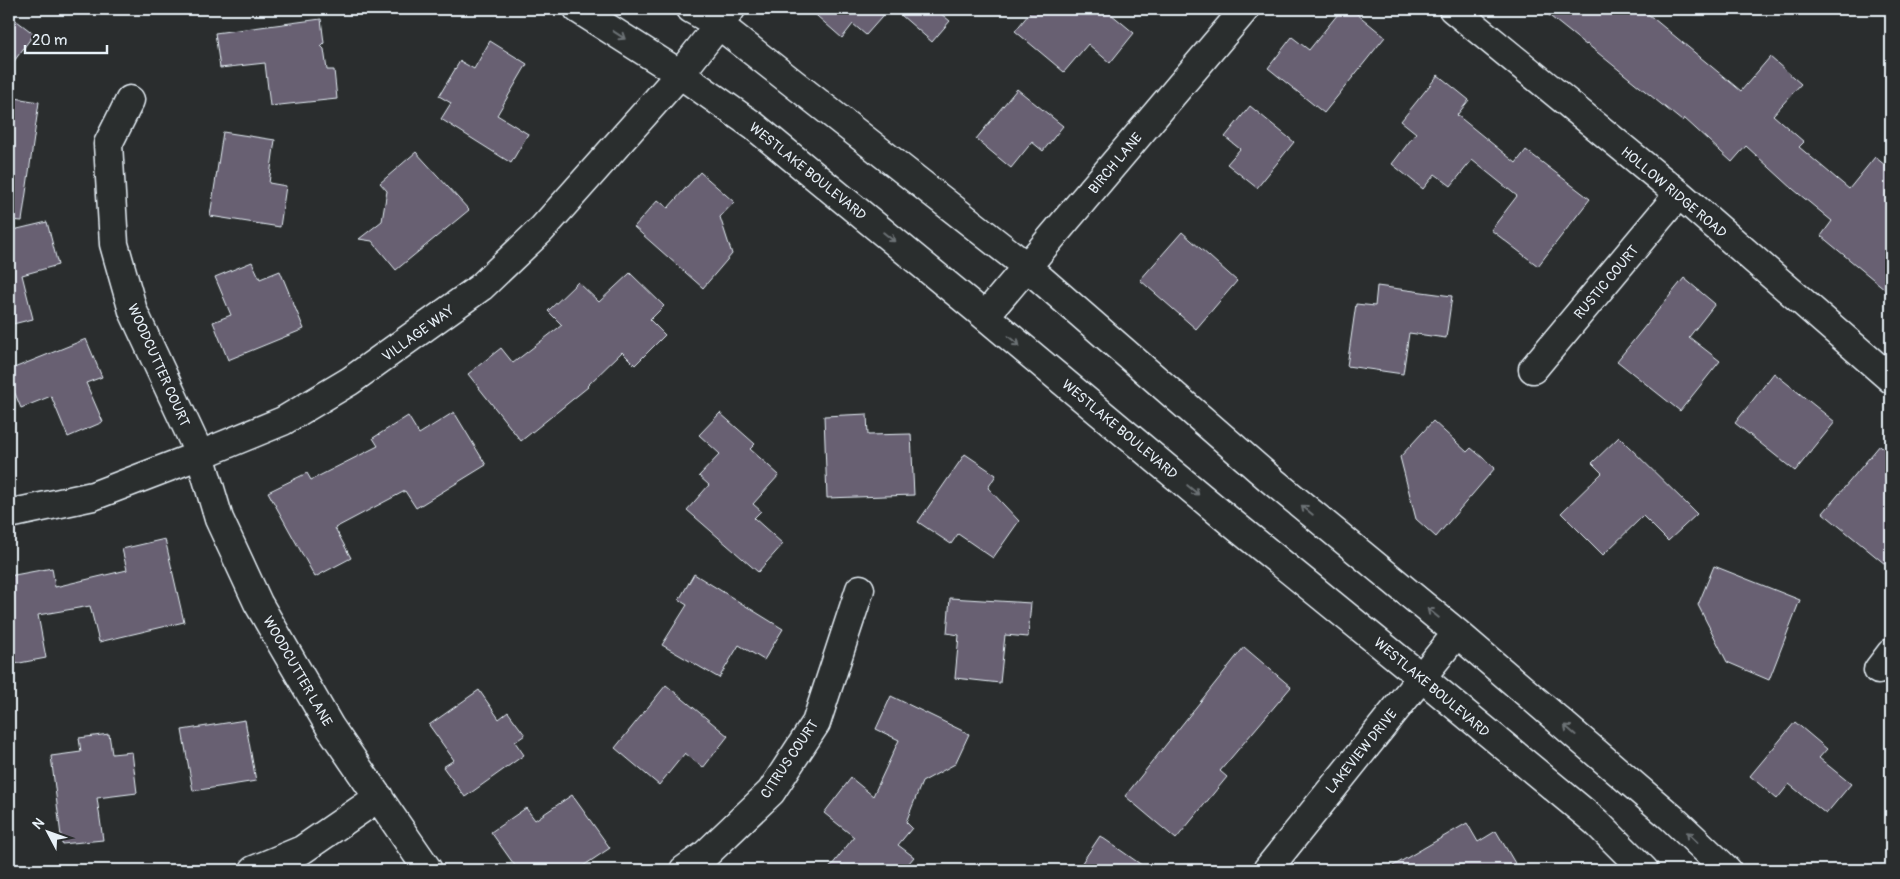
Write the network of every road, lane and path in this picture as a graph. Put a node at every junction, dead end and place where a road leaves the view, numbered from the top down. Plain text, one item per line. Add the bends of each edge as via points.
1 (578, 9) edge
2 (691, 9) edge
3 (1245, 9) edge
4 (1453, 9) edge
5 (725, 16) edge
6 (680, 74) junction
7 (130, 100) dead end
8 (1679, 194) junction
9 (1027, 267) junction
10 (986, 316) junction
11 (1533, 369) dead end
12 (1891, 379) edge
13 (200, 456) junction
14 (9, 514) edge
15 (860, 589) dead end
16 (1458, 633) junction
17 (1421, 677) junction
18 (379, 797) junction
19 (254, 870) edge
20 (428, 870) edge
21 (684, 870) edge
22 (1267, 870) edge
23 (1644, 870) edge
24 (1727, 870) edge

1 -> 6 street, WESTLAKE BOULEVARD
2 - 5 street
3 - 9 street, BIRCH LANE
4 - 8 street, HOLLOW RIDGE ROAD
5 - 6 street, VILLAGE WAY
5 - 9 street
6 -> 10 street, WESTLAKE BOULEVARD via 754,126
6 - 13 street, VILLAGE WAY via 542,229 481,287 350,381 283,421
7 - 13 street, WOODCUTTER COURT via 108,144 114,244 133,311
8 - 11 street, RUSTIC COURT
8 - 12 street, HOLLOW RIDGE ROAD
9 - 10 street, BIRCH LANE
16 -> 9 street via 1269,478
10 -> 17 street, WESTLAKE BOULEVARD
13 - 14 street, VILLAGE WAY via 92,496
13 - 18 street, WOODCUTTER LANE via 219,519 258,603 330,726
15 - 21 street, CITRUS COURT via 816,723 771,792 706,855
16 - 17 street, LAKEVIEW DRIVE
24 -> 16 street via 1672,818
17 - 22 street, LAKEVIEW DRIVE
17 - 23 street, WESTLAKE BOULEVARD via 1596,822
18 - 19 street via 302,850
18 - 20 street, WOODCUTTER LANE

